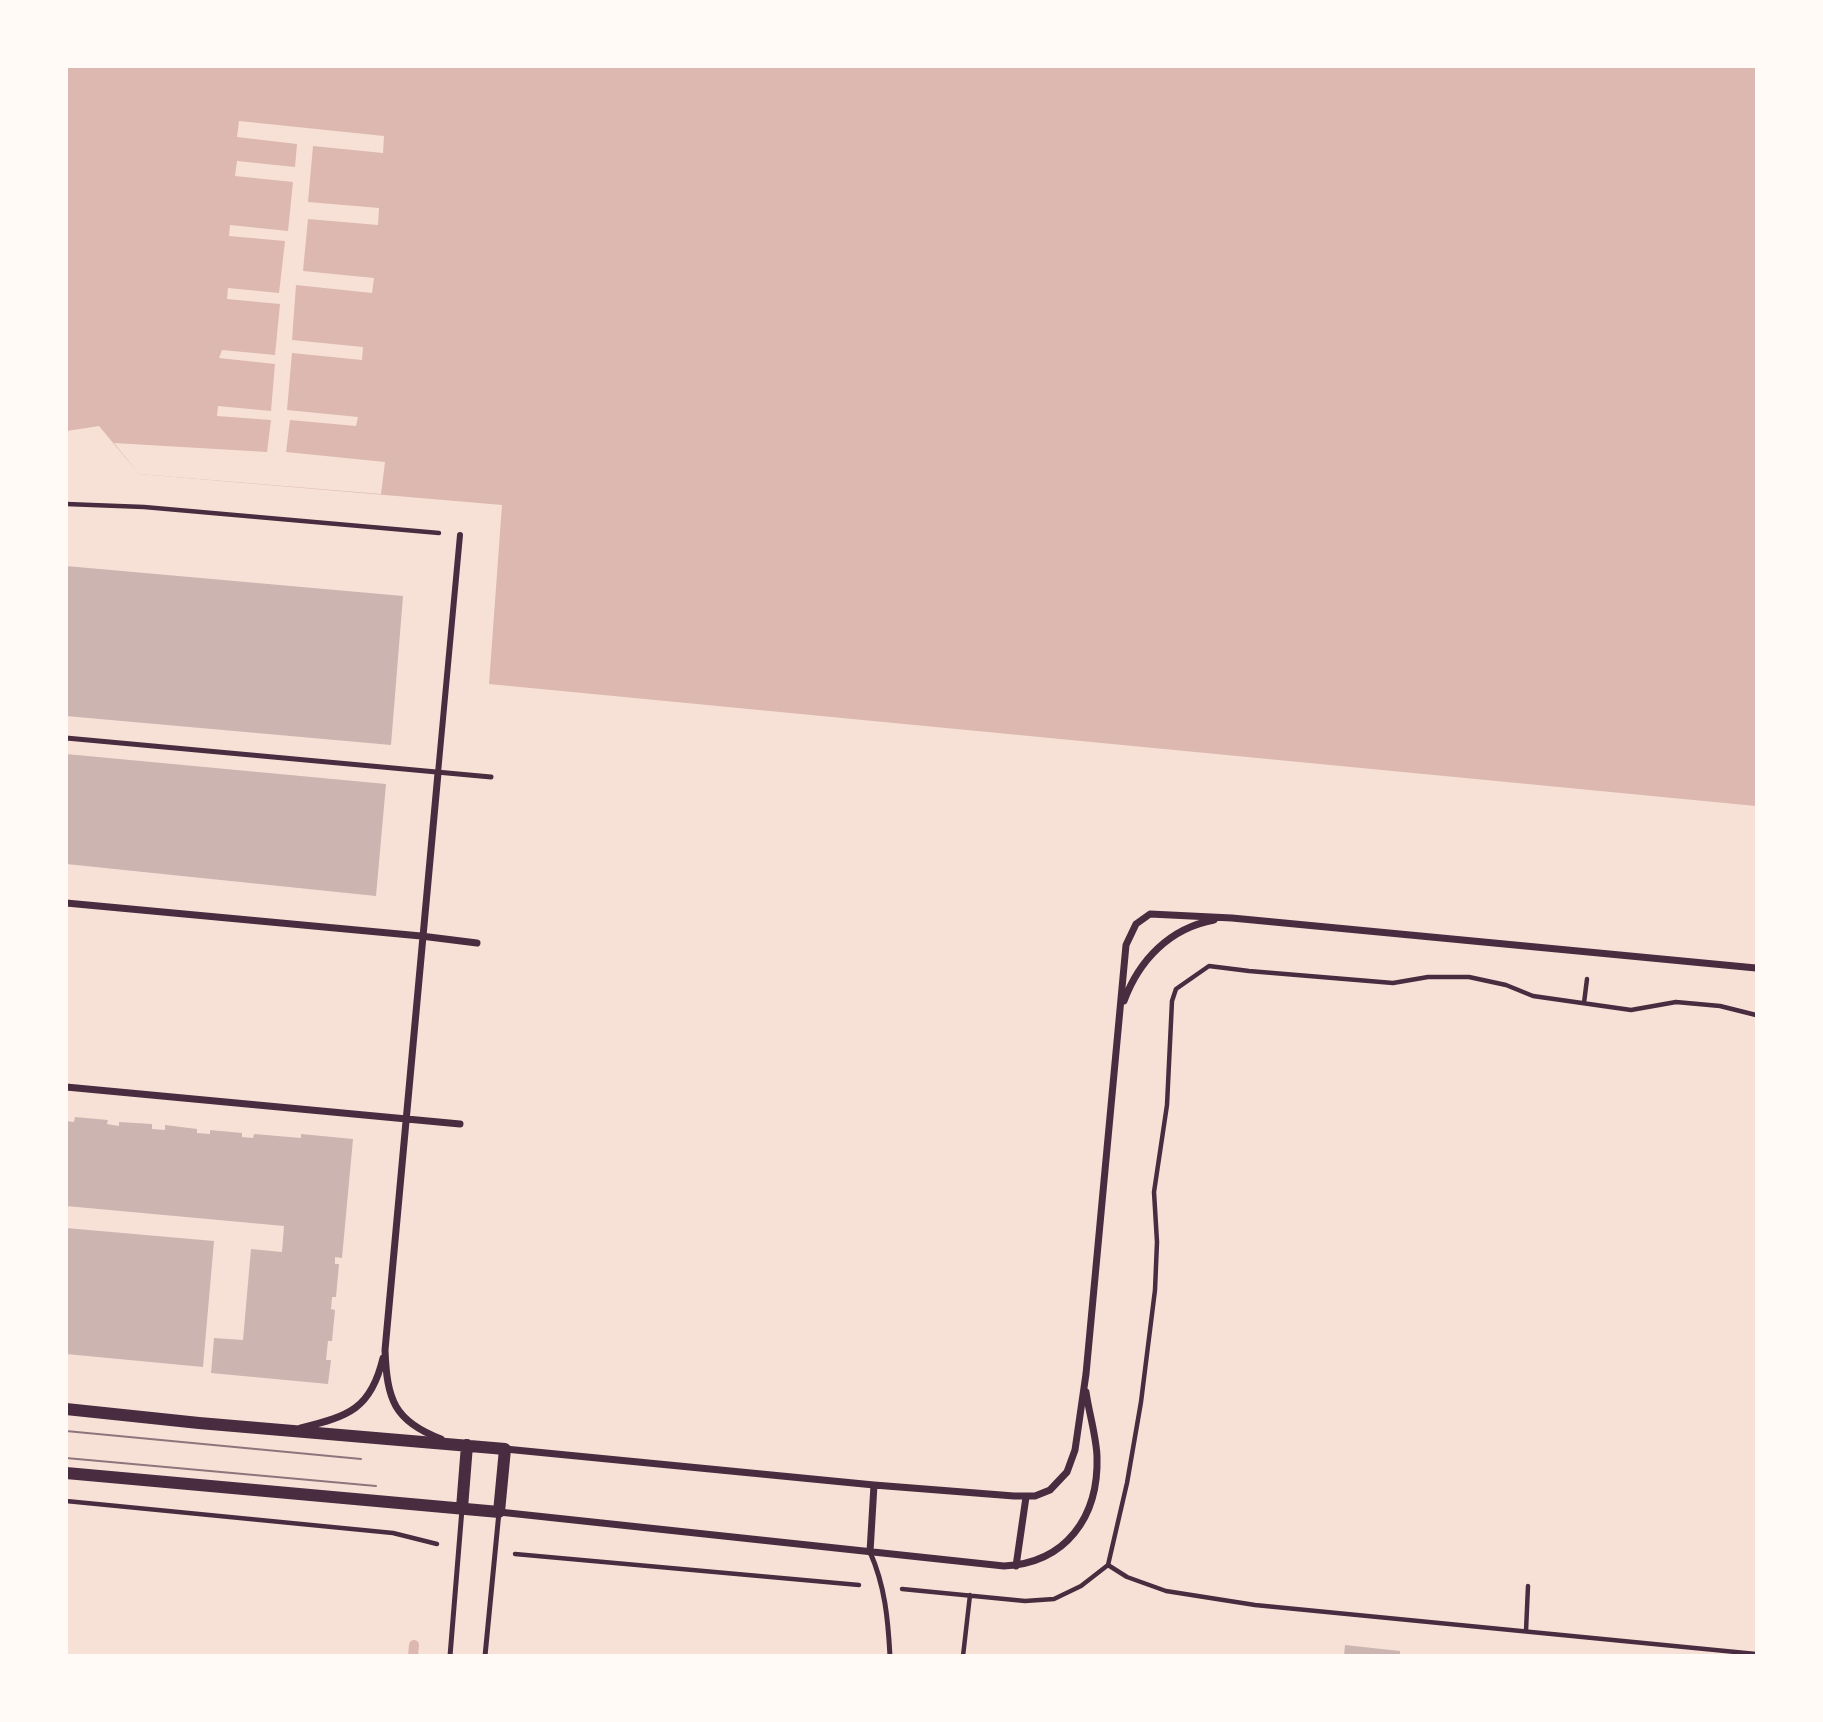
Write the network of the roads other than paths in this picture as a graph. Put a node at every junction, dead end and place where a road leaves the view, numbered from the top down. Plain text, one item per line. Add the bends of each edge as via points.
1 (460, 535) road end
2 (66, 738) edge
3 (438, 772) junction
4 (491, 776) dead end
5 (66, 903) edge
6 (1233, 918) junction
7 (421, 936) junction
8 (477, 943) dead end
9 (1756, 968) edge
10 (1120, 1021) junction
11 (66, 1087) edge
12 (405, 1118) junction
13 (460, 1124) dead end
14 (385, 1350) junction
15 (1086, 1374) junction
16 (66, 1409) edge
17 (289, 1431) junction
18 (450, 1443) junction
19 (467, 1445) junction
20 (505, 1449) junction
21 (66, 1473) edge
22 (874, 1485) junction
23 (1026, 1497) junction
24 (462, 1508) junction
25 (499, 1512) junction
26 (870, 1552) junction
27 (1016, 1566) junction
28 (450, 1656) edge
29 (485, 1656) edge
30 (890, 1656) edge

1 - 3 street
2 - 3 lane
3 - 4 lane
3 - 7 street
5 - 7 street
6 - 9 street
6 - 10 street via 1192,926 1157,948 1133,980
6 - 10 street via 1156,913 1141,919 1126,945
7 - 8 street
7 - 12 street
10 - 15 street
11 - 12 street
12 - 13 street
12 - 14 street
14 - 17 street via 372,1390 354,1411
14 - 18 street via 392,1400 403,1418
15 - 23 street via 1068,1472 1050,1490
15 - 27 street via 1097,1462 1088,1507 1062,1547 1045,1558
16 - 17 street
17 - 18 street
18 - 19 street
19 - 20 street
19 - 24 street
20 - 22 street
20 - 25 street
21 - 24 street
22 - 23 street
22 - 26 street
23 - 27 street
24 - 25 street
24 - 28 lane
25 - 26 street
25 - 29 lane
26 - 27 street
26 - 30 lane via 886,1602

